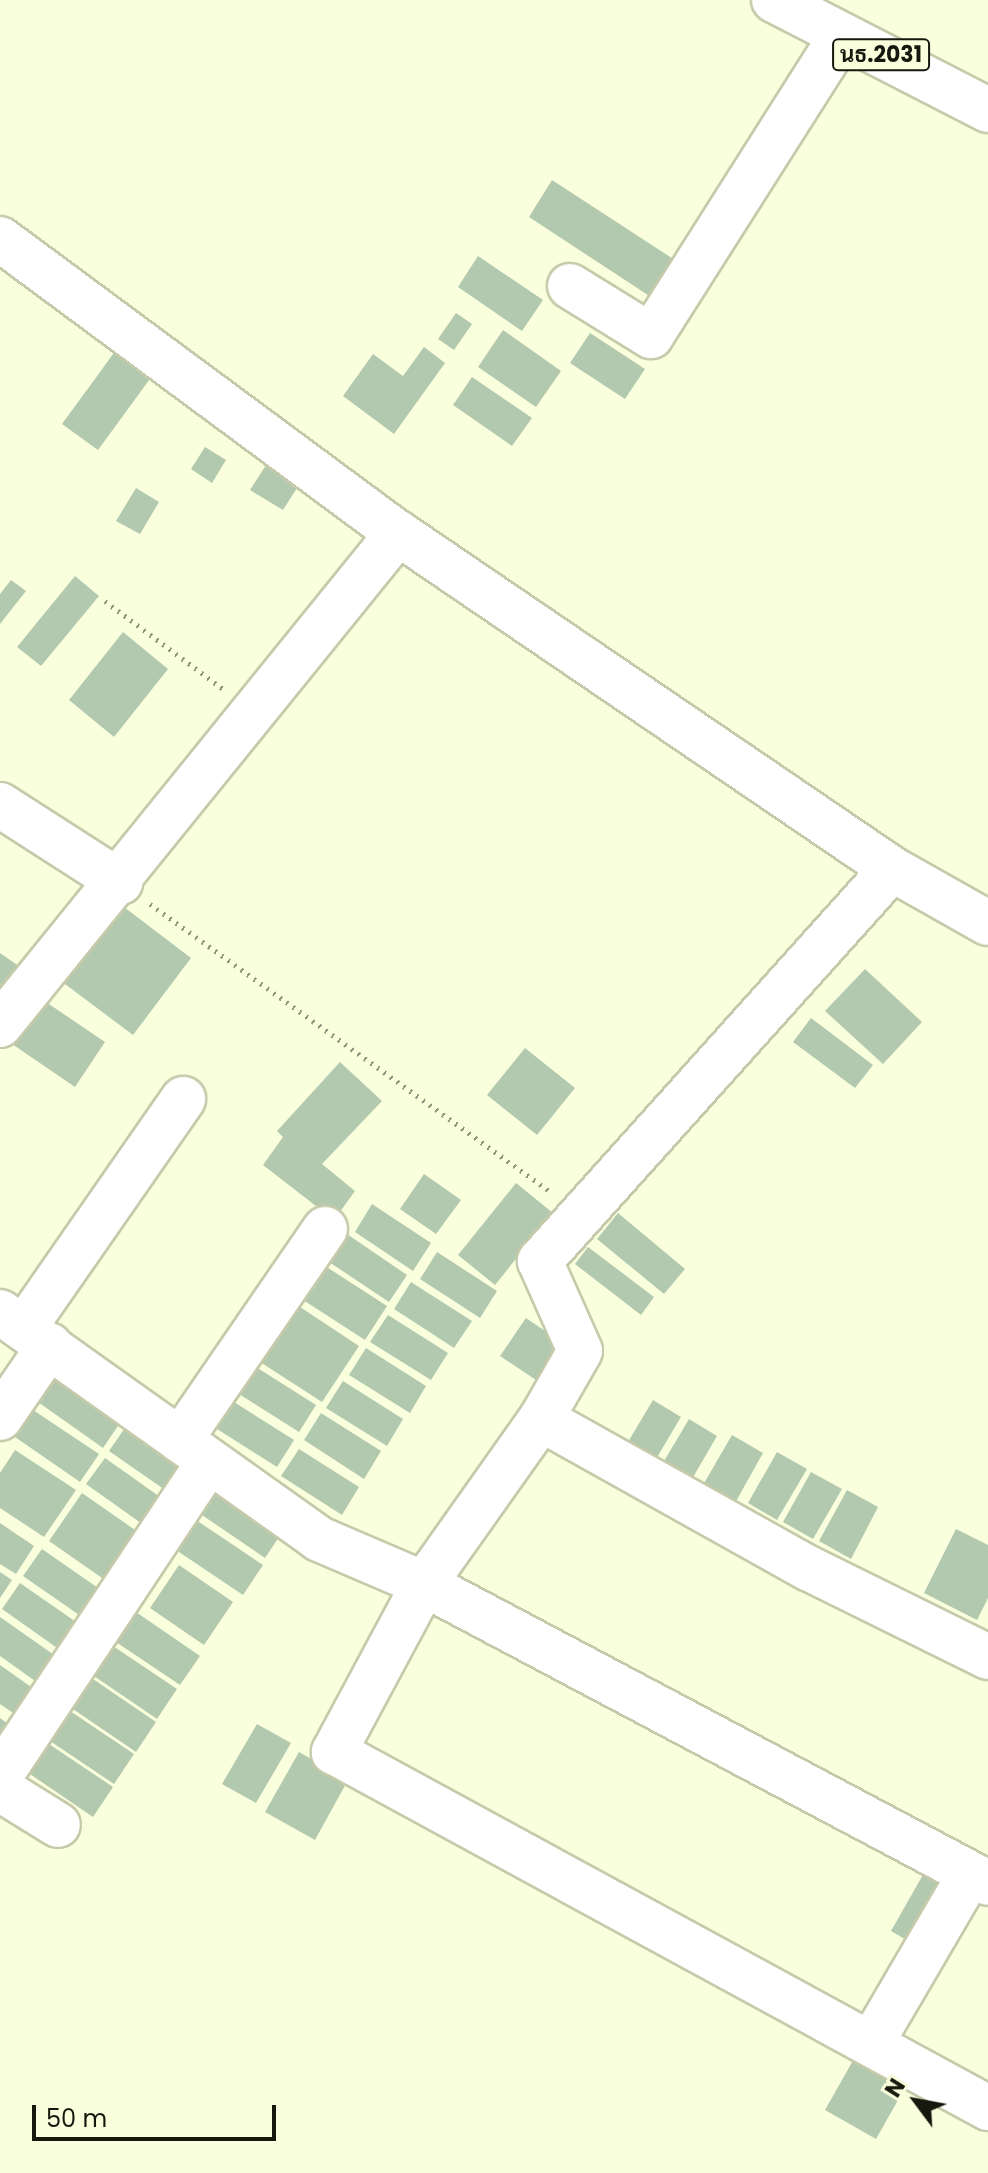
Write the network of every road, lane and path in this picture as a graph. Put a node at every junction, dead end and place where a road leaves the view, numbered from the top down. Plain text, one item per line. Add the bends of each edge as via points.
1 (774, 0) edge
2 (842, 35) junction
3 (988, 110) edge
4 (0, 239) edge
5 (570, 286) dead end
6 (398, 533) junction
7 (105, 601) dead end
8 (256, 713) junction
9 (0, 805) edge
10 (892, 869) junction
11 (120, 882) junction
12 (988, 923) edge
13 (0, 1025) edge
14 (183, 1099) dead end
15 (578, 1211) junction
16 (325, 1229) dead end
17 (24, 1328) edge
18 (0, 1418) edge
19 (541, 1419) junction
20 (195, 1451) junction
21 (424, 1584) junction
22 (988, 1657) edge
23 (0, 1776) edge
24 (0, 1789) edge
25 (58, 1825) dead end
26 (979, 1878) edge
27 (872, 2042) junction
28 (988, 2108) edge

1 - 2 street, นธ.2031
2 - 3 street, นธ.2031
2 - 5 street via 651,336
4 - 6 street
6 - 8 street
6 - 10 street
7 - 8 path
8 - 11 street
9 - 11 street
10 - 12 street
10 - 15 street
11 - 13 street
11 - 15 path
14 - 17 street
15 - 19 street via 540,1261 580,1351
16 - 20 street
17 - 18 street
17 - 20 street
19 - 21 street
19 - 22 street via 794,1561
20 - 21 street via 319,1539
20 - 23 street
21 - 26 street
21 - 27 street via 334,1752
24 - 25 street
26 - 27 street
27 - 28 street

